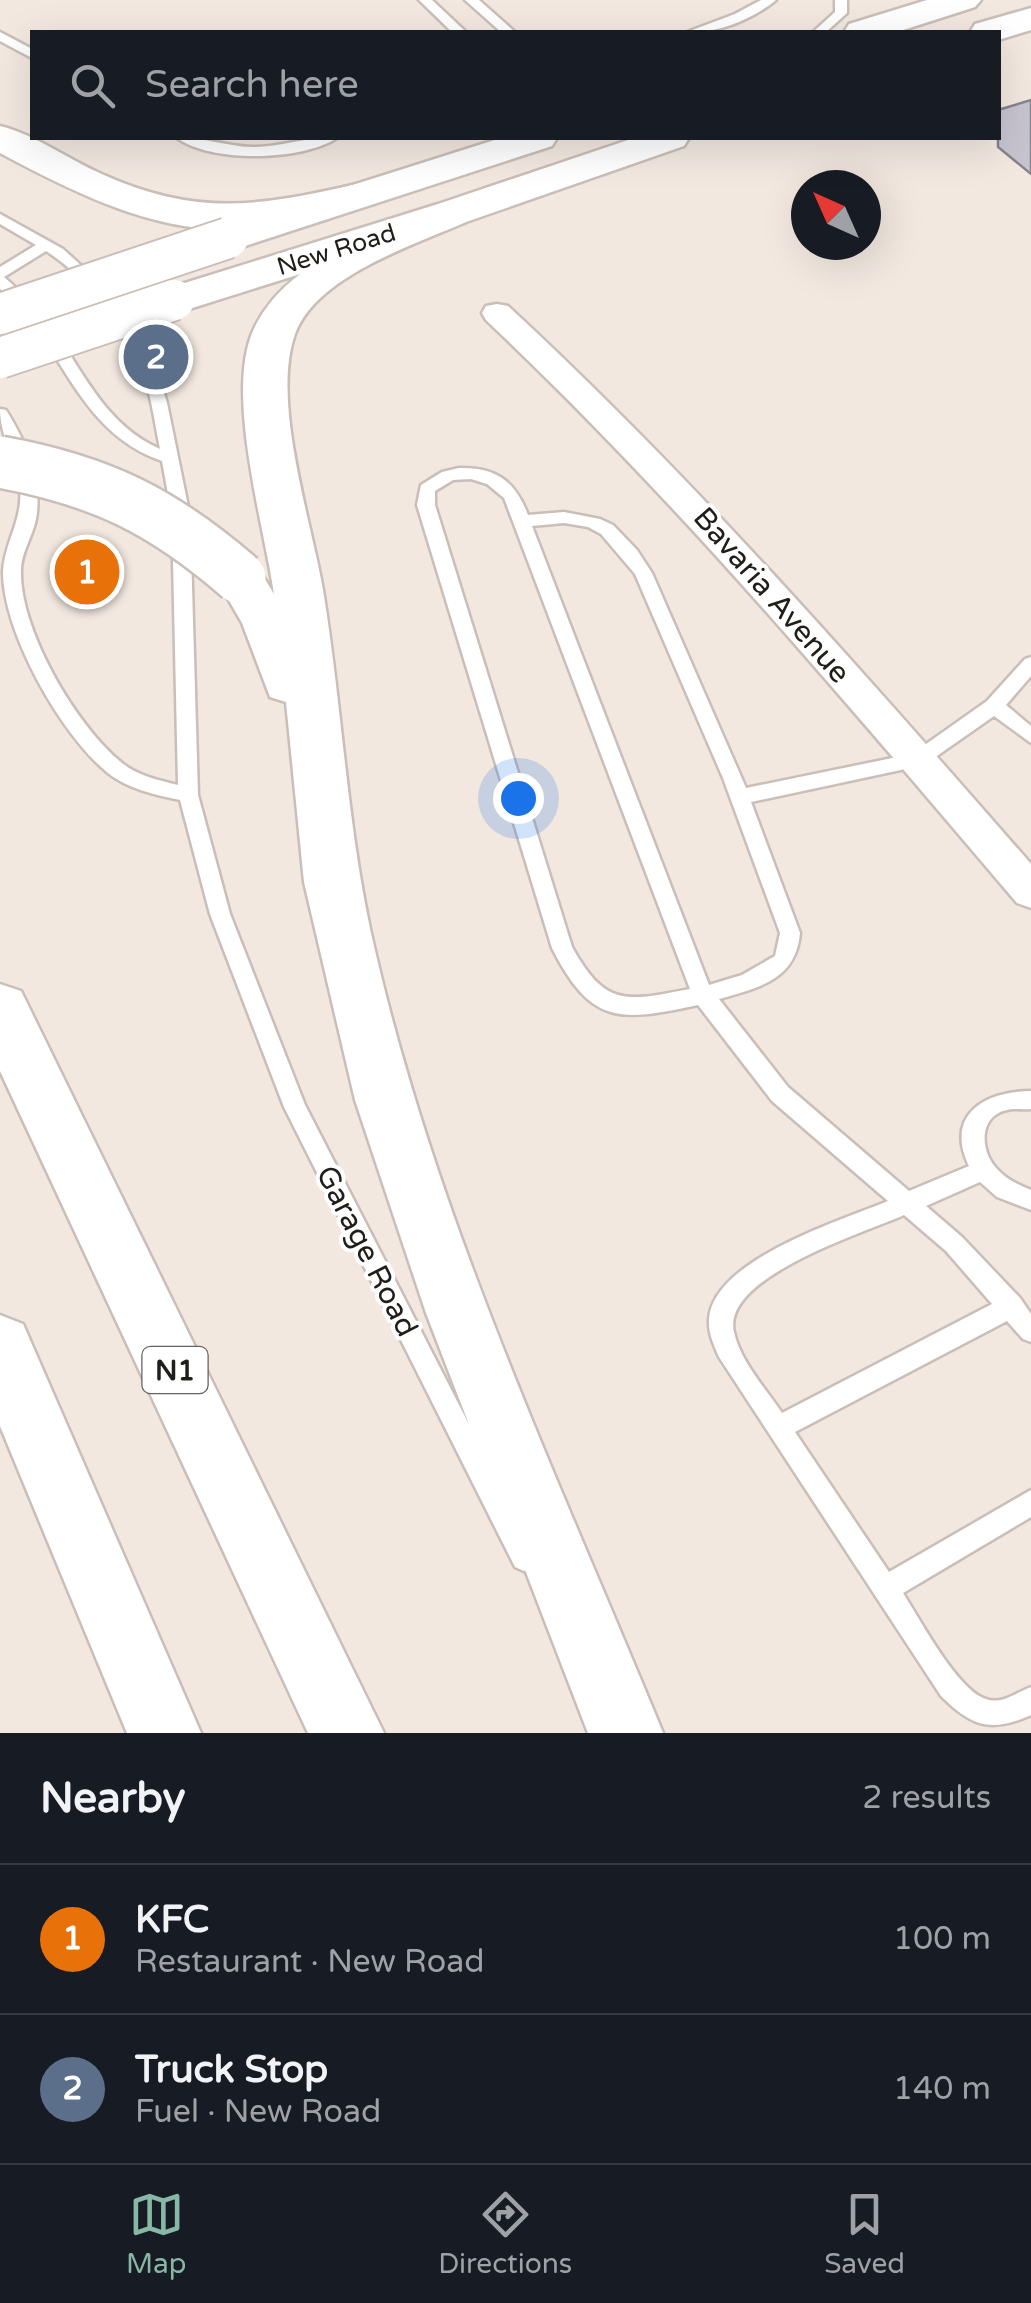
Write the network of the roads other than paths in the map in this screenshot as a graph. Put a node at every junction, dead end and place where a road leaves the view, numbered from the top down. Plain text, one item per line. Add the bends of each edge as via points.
1 (425, 0) edge
2 (471, 0) edge
3 (770, 0) edge
4 (841, 0) edge
5 (963, 0) edge
6 (1031, 19) edge
7 (457, 30) edge
8 (506, 30) edge
9 (700, 30) edge
10 (821, 30) edge
11 (868, 30) edge
12 (995, 30) edge
13 (0, 36) edge
14 (30, 53) edge
15 (0, 138) edge
16 (190, 140) edge
17 (321, 140) edge
18 (532, 140) edge
19 (664, 140) edge
20 (357, 196) junction
21 (452, 213) junction
22 (0, 218) edge
23 (46, 245) junction
24 (0, 277) edge
25 (497, 313) dead end
26 (0, 314) edge
27 (0, 358) edge
28 (0, 414) edge
29 (171, 458) junction
30 (0, 462) edge
31 (524, 521) junction
32 (1031, 664) edge
33 (994, 706) junction
34 (1031, 736) edge
35 (917, 760) junction
36 (316, 781) junction
37 (188, 794) junction
38 (740, 797) junction
39 (1031, 892) edge
40 (702, 994) junction
41 (0, 1008) edge
42 (1031, 1100) edge
43 (981, 1171) junction
44 (1031, 1200) edge
45 (909, 1205) junction
46 (1012, 1306) junction
47 (1031, 1331) edge
48 (0, 1346) edge
49 (778, 1428) junction
50 (1031, 1503) edge
51 (885, 1589) junction
52 (602, 1683) junction
53 (1031, 1700) edge
54 (164, 1733) edge
55 (347, 1733) edge
56 (626, 1733) edge

1 - 7 lane
2 - 8 lane
3 - 9 lane
4 - 10 lane via 841,14
5 - 11 main road
6 - 12 main road
13 - 14 lane
15 - 20 main road via 123,200 182,215 255,217
16 - 17 lane via 256,155
18 - 20 main road, New Road
19 - 21 main road, New Road
20 - 26 main road, New Road, bridge
21 - 27 main road, New Road, bridge
21 - 36 main road via 316,282 282,315 265,360 299,595
22 - 23 lane, Garage Road
23 - 24 lane
23 - 29 lane, Garage Road via 91,282 146,360
24 - 29 lane via 34,311 79,386 124,439
25 - 35 street, Bavaria Avenue via 639,446
28 - 37 lane via 29,483 28,516 12,567 22,623 89,743 117,770
29 - 37 lane, Garage Road via 181,516
30 - 36 main road, bridge via 86,479 135,500 193,535 240,578 268,623
31 - 38 lane via 590,520 626,544
31 - 40 lane
31 - 40 lane via 503,484 478,473 443,477 424,494 562,948 592,993 615,1006
32 - 33 lane
33 - 34 lane
33 - 35 lane
35 - 38 lane
35 - 39 street, Bavaria Avenue
36 - 52 main road via 359,1008 408,1174
37 - 52 lane, Garage Road via 220,914 295,1107 492,1500
38 - 40 lane via 790,932 788,950 770,972
40 - 45 lane via 780,1094
41 - 55 main road, N1
42 - 43 lane via 1005,1100 977,1120 973,1154
43 - 44 lane via 996,1186
43 - 45 lane
45 - 46 lane
45 - 49 lane via 762,1266 722,1306 721,1340
46 - 47 lane
46 - 49 lane
48 - 54 main road
49 - 51 lane
50 - 51 lane
51 - 53 lane via 971,1709 992,1716
52 - 56 main road

